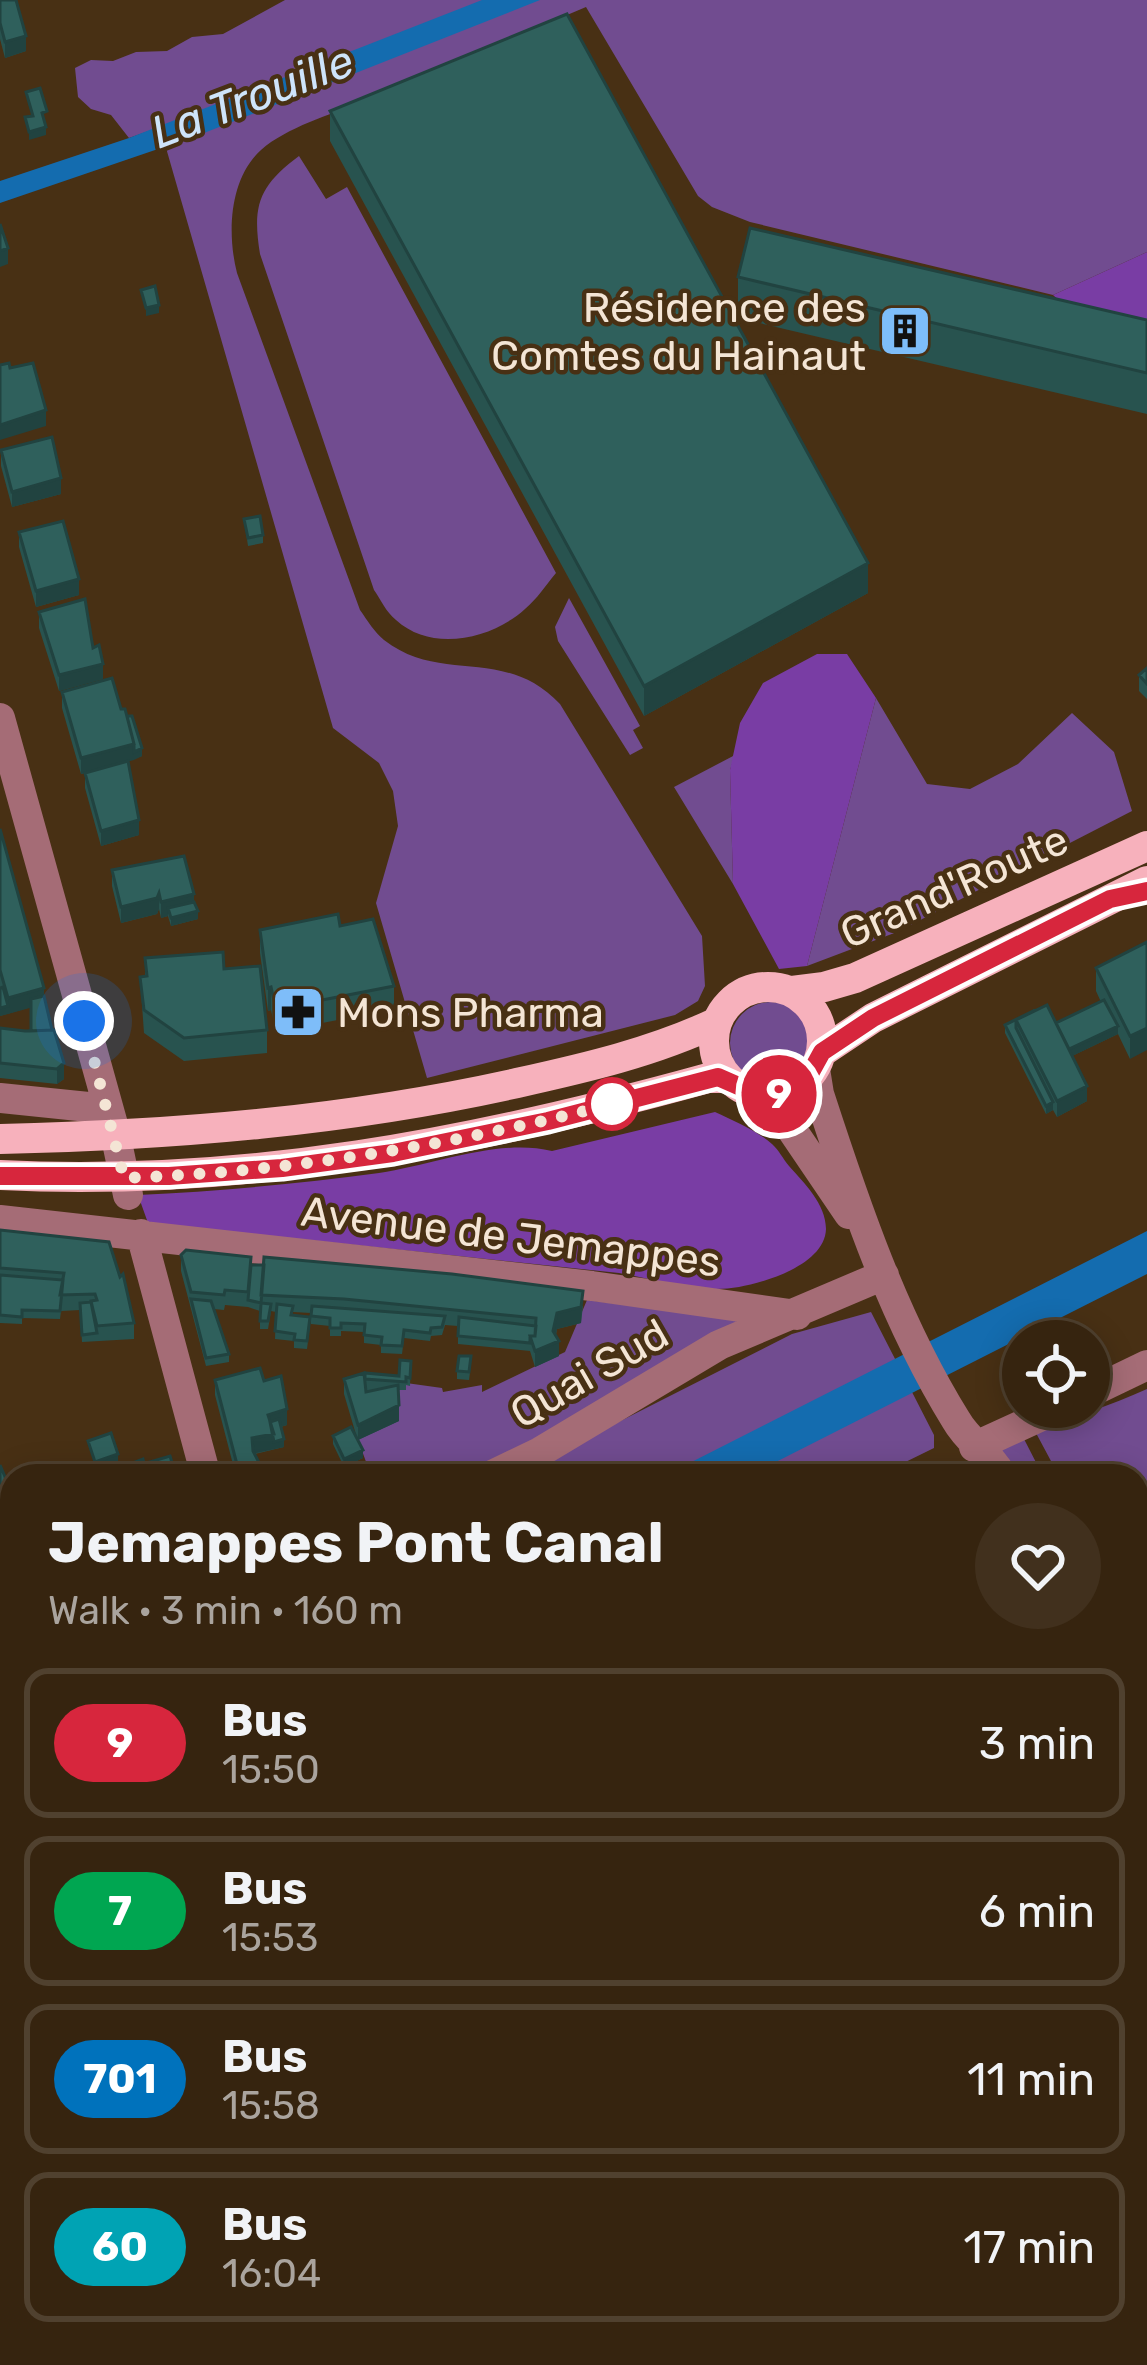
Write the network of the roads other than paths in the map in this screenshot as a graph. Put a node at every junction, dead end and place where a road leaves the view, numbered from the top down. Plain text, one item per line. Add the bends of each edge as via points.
1 (0, 718) edge
2 (1147, 846) edge
3 (1147, 881) edge
4 (792, 992) junction
5 (717, 1022) junction
6 (819, 1060) junction
7 (728, 1078) junction
8 (759, 1095) junction
9 (0, 1098) edge
10 (112, 1123) junction
11 (0, 1138) edge
12 (0, 1175) edge
13 (126, 1187) junction
14 (0, 1220) edge
15 (141, 1234) junction
16 (870, 1245) junction
17 (884, 1275) junction
18 (797, 1315) junction
19 (1147, 1364) edge
20 (1110, 1382) edge
21 (1027, 1428) edge
22 (976, 1461) edge
23 (203, 1464) edge
24 (515, 1464) edge

1 - 10 street
2 - 4 main road, Grand'Route via 855,977
3 - 6 main road, Grand'Route via 873,1018
4 - 5 main road via 766,986 741,993
4 - 6 main road via 818,1018
5 - 7 main road via 715,1054
5 - 10 main road via 665,1045 437,1101 341,1117
6 - 8 main road via 791,1091
6 - 16 street via 825,1112
7 - 8 main road
7 - 13 main road, Avenue de Jemappes via 393,1153
8 - 16 street
9 - 10 street
10 - 11 main road
10 - 13 street
12 - 13 main road, Avenue de Jemappes
14 - 15 street, Avenue de Jemappes
15 - 18 street, Avenue de Jemappes
15 - 23 street
16 - 17 street
17 - 18 street, Quai Sud
17 - 22 street
18 - 24 street, Quai Sud via 719,1345
19 - 20 street
21 - 22 street

